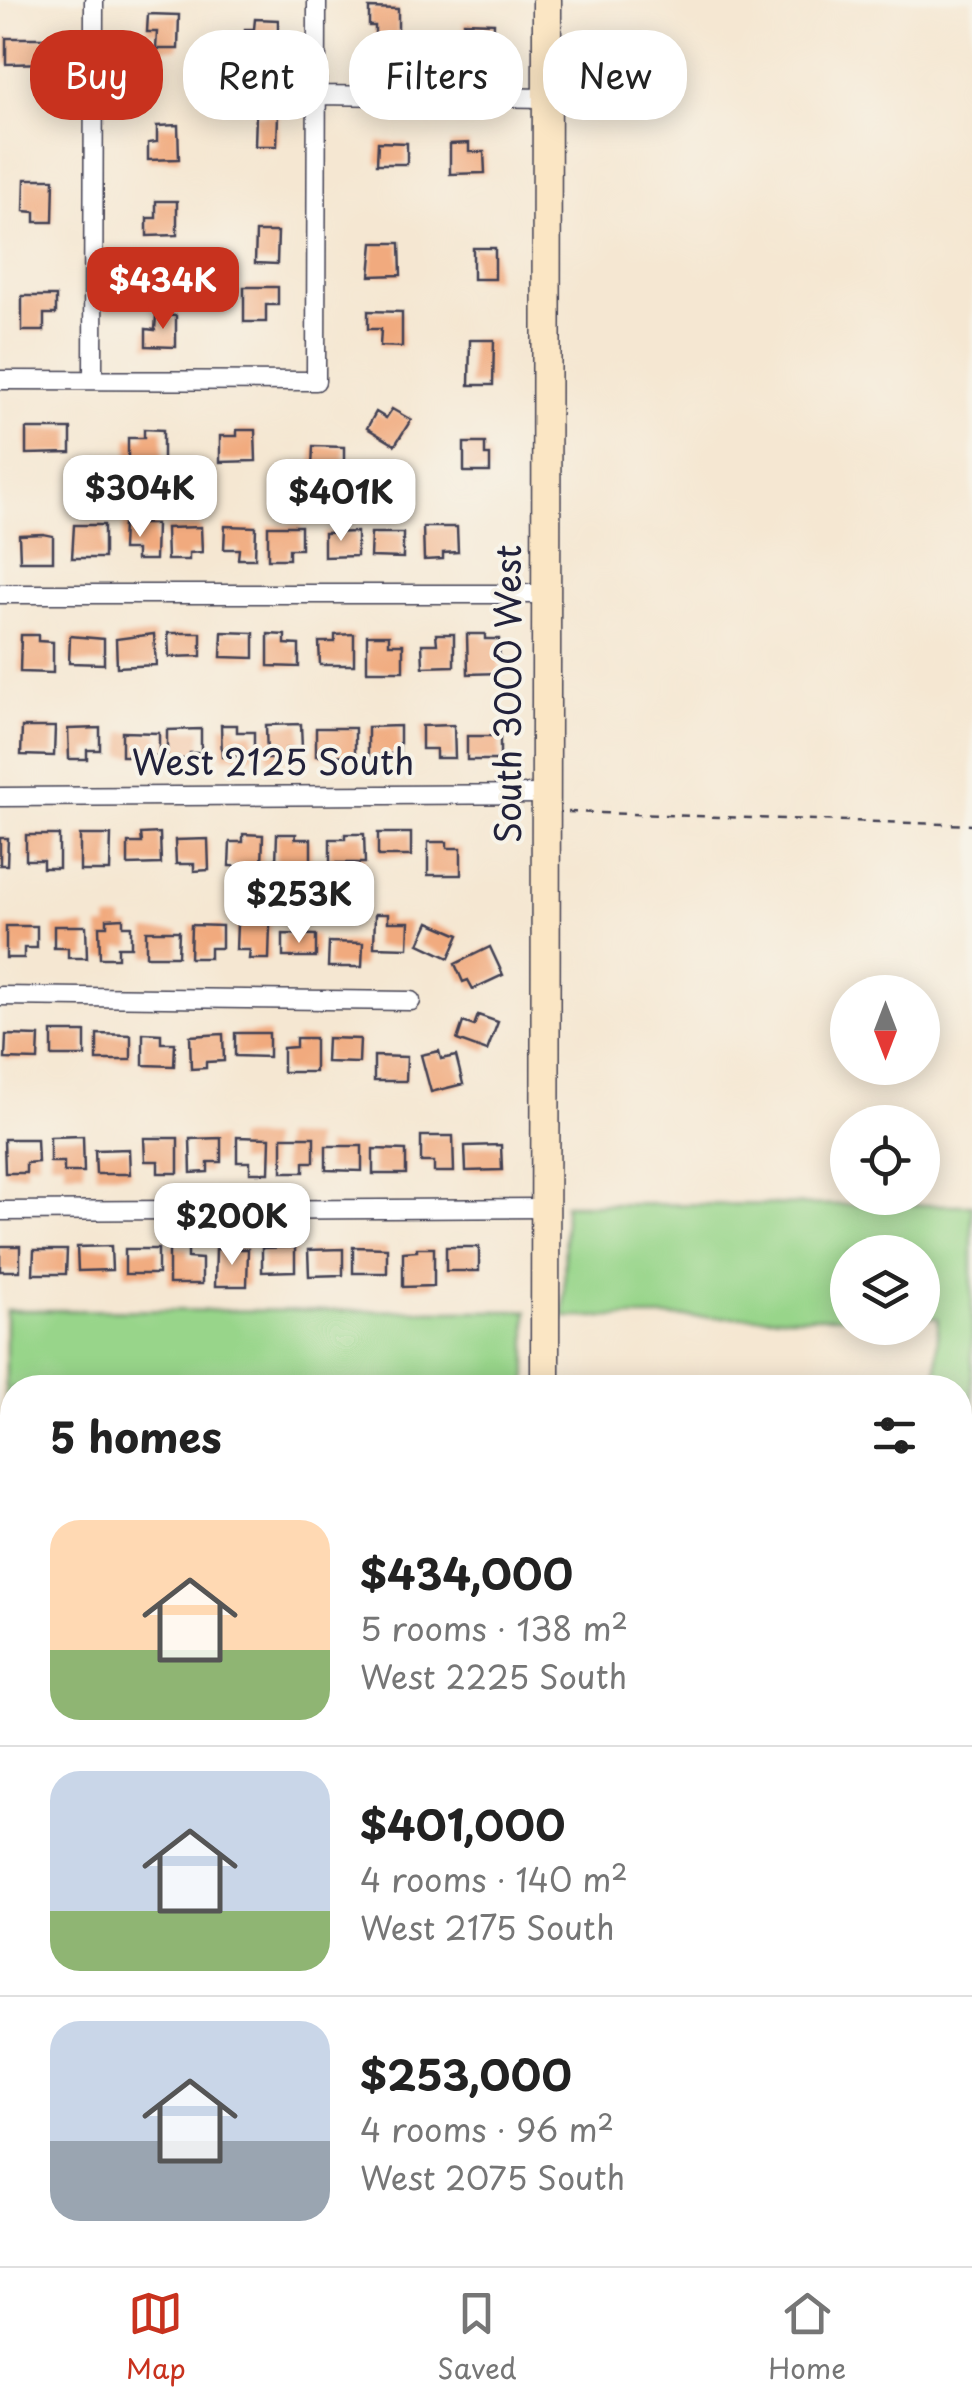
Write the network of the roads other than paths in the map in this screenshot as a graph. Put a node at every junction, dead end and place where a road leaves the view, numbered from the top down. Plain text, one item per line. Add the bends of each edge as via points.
1 (94, 0) edge
2 (317, 0) edge
3 (548, 0) edge
4 (317, 30) edge
5 (548, 30) edge
6 (329, 95) edge
7 (543, 98) edge
8 (317, 120) edge
9 (547, 120) edge
10 (0, 380) edge
11 (93, 380) junction
12 (0, 594) edge
13 (546, 594) junction
14 (0, 797) edge
15 (546, 803) junction
16 (0, 996) edge
17 (411, 1001) dead end
18 (546, 1208) junction
19 (0, 1211) edge
20 (545, 1375) edge

1 - 11 street
2 - 4 street
3 - 5 street, South 3000 West
6 - 7 street
8 - 11 street via 316,381
9 - 13 street, South 3000 West
10 - 11 street
12 - 13 street
13 - 15 street, South 3000 West
14 - 15 street, West 2125 South
15 - 18 street, South 3000 West
16 - 17 street
18 - 19 street
18 - 20 street, South 3000 West

